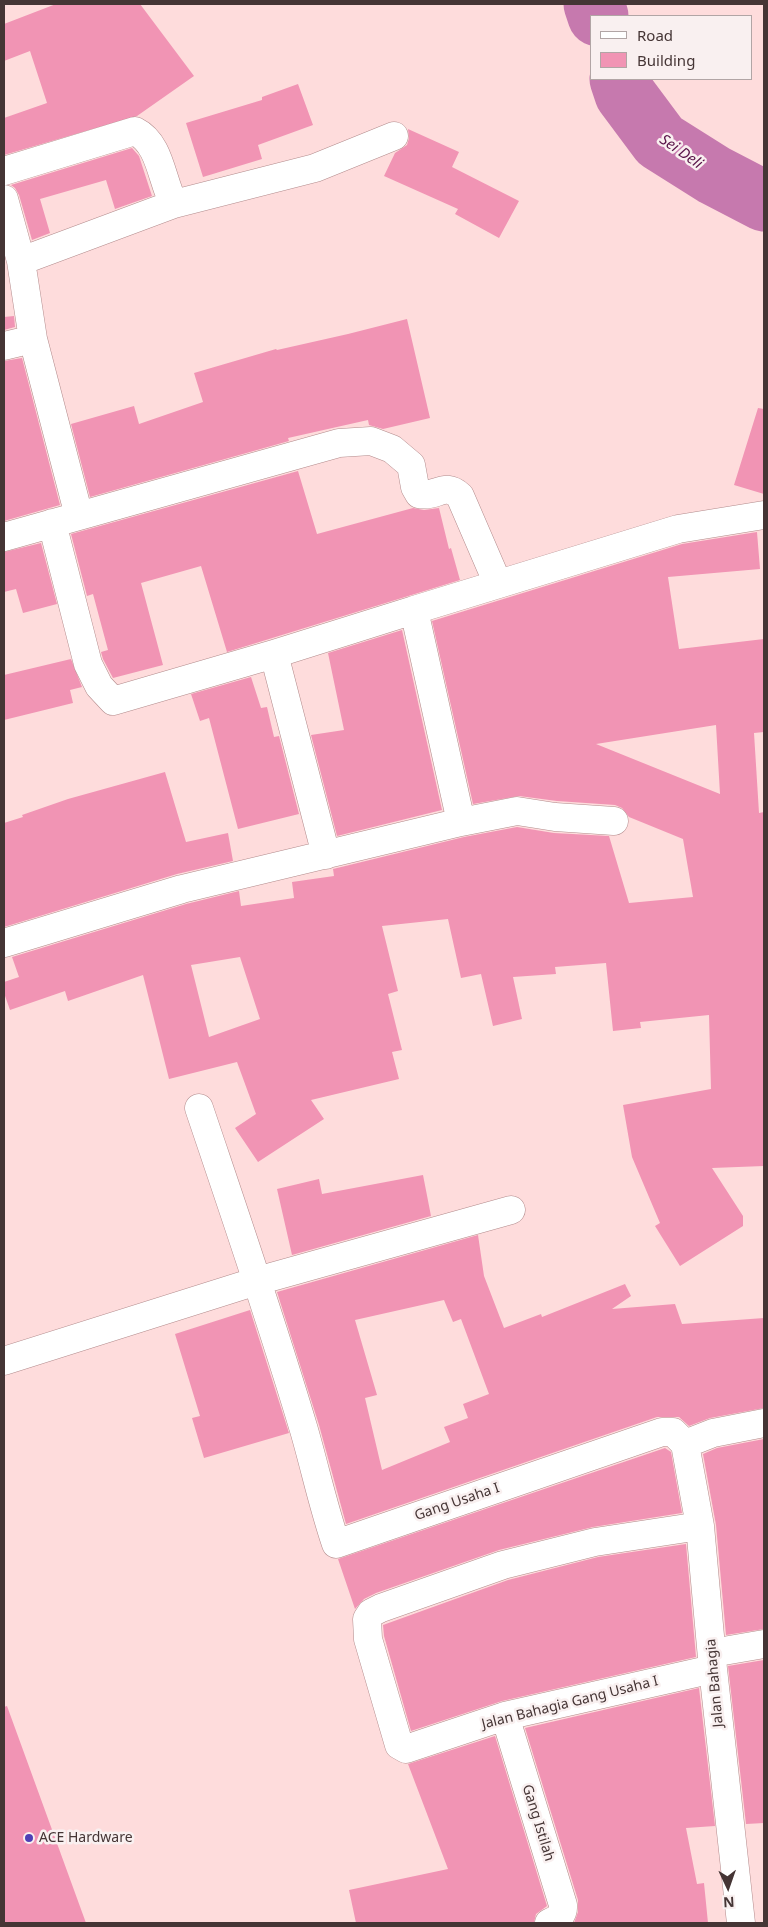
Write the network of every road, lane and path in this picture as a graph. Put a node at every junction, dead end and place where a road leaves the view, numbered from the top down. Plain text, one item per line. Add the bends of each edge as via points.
1 (394, 136) dead end
2 (4, 171) edge
3 (4, 199) edge
4 (174, 204) junction
5 (21, 260) junction
6 (34, 339) junction
7 (4, 346) edge
8 (764, 515) edge
9 (79, 516) junction
10 (52, 523) junction
11 (4, 537) edge
12 (498, 584) junction
13 (414, 610) junction
14 (274, 654) junction
15 (614, 821) dead end
16 (461, 822) junction
17 (326, 855) junction
18 (4, 943) edge
19 (200, 1108) dead end
20 (511, 1210) dead end
21 (257, 1281) junction
22 (4, 1361) edge
23 (764, 1423) edge
24 (685, 1444) junction
25 (700, 1526) junction
26 (764, 1644) edge
27 (713, 1661) junction
28 (505, 1716) junction
29 (549, 1923) edge
30 (741, 1923) edge

1 - 4 street via 314,168
2 - 4 street via 135,130 153,148
3 - 5 street
4 - 5 street
5 - 6 street
6 - 7 street
6 - 9 street
8 - 12 street via 678,529
9 - 10 street
9 - 12 street via 339,443 371,441 392,449 410,465 419,494 448,489 460,496
10 - 11 street
10 - 14 street via 88,664 99,686 113,701
12 - 13 street
13 - 14 street
13 - 16 street
14 - 17 street
15 - 16 street via 517,811
16 - 17 street
17 - 18 street via 182,889
19 - 21 street
20 - 21 street
21 - 22 street
21 - 24 street, Gang Usaha I via 336,1544 662,1432 672,1432
23 - 24 street via 713,1432
24 - 25 street, Jalan Bahagia
25 - 27 street, Jalan Bahagia
25 - 28 street, Jalan Bahagia Gang Usaha I via 595,1542 503,1565 371,1613 367,1619 368,1640 402,1748
26 - 27 street, Jalan Bahagia Gang Usaha I
27 - 28 street, Jalan Bahagia Gang Usaha I
27 - 30 street, Jalan Bahagia
28 - 29 street, Gang Istilah via 563,1905 559,1918

